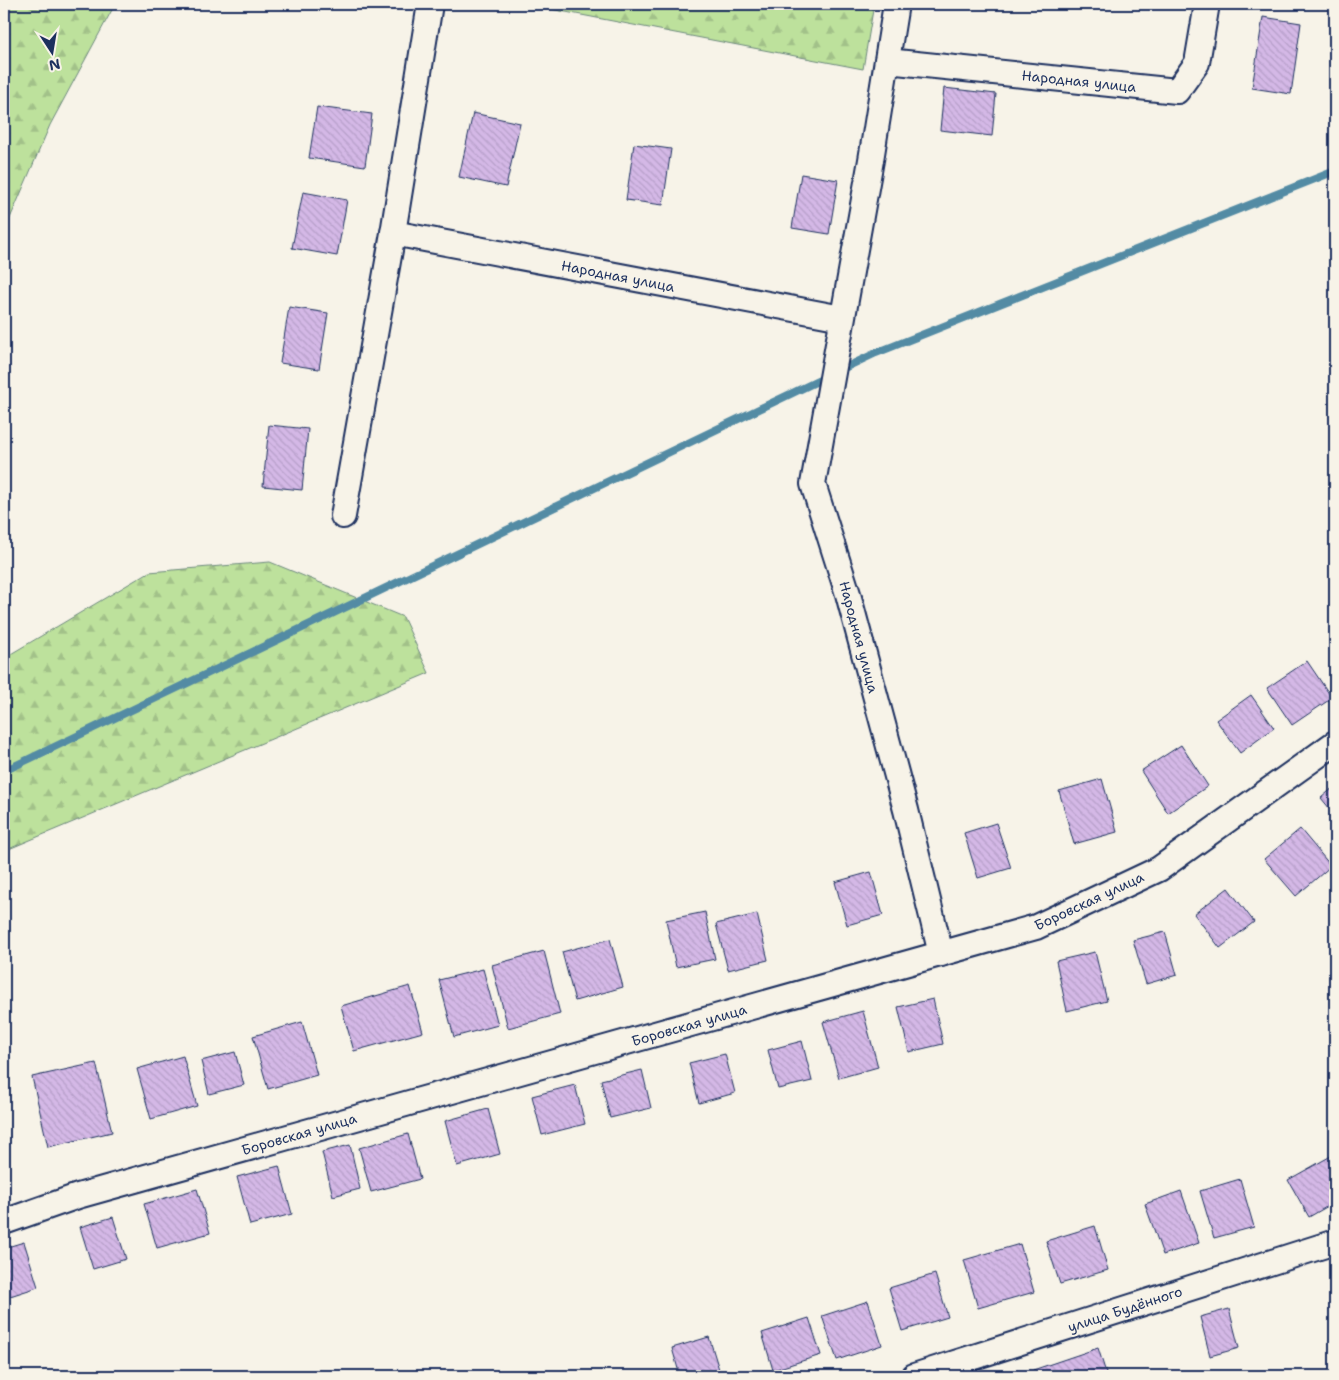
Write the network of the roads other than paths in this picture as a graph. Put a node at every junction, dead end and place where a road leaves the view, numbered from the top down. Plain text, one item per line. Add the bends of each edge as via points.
1 (430, 4) edge
2 (896, 4) edge
3 (1207, 4) edge
4 (887, 61) junction
5 (393, 233) junction
6 (842, 318) junction
7 (342, 516) dead end
8 (1335, 744) edge
9 (941, 954) junction
10 (4, 1222) edge
11 (1335, 1242) edge
12 (914, 1376) edge

1 - 5 street
2 - 4 street, Народная улица
3 - 4 street, Народная улица via 1197,63 1177,91
4 - 6 street, Народная улица
5 - 6 street, Народная улица
5 - 7 street
6 - 9 street, Народная улица via 814,484 848,594
8 - 9 street, Боровская улица via 1159,869 1036,927
9 - 10 street, Боровская улица via 87,1194
11 - 12 street, улица Будённого

